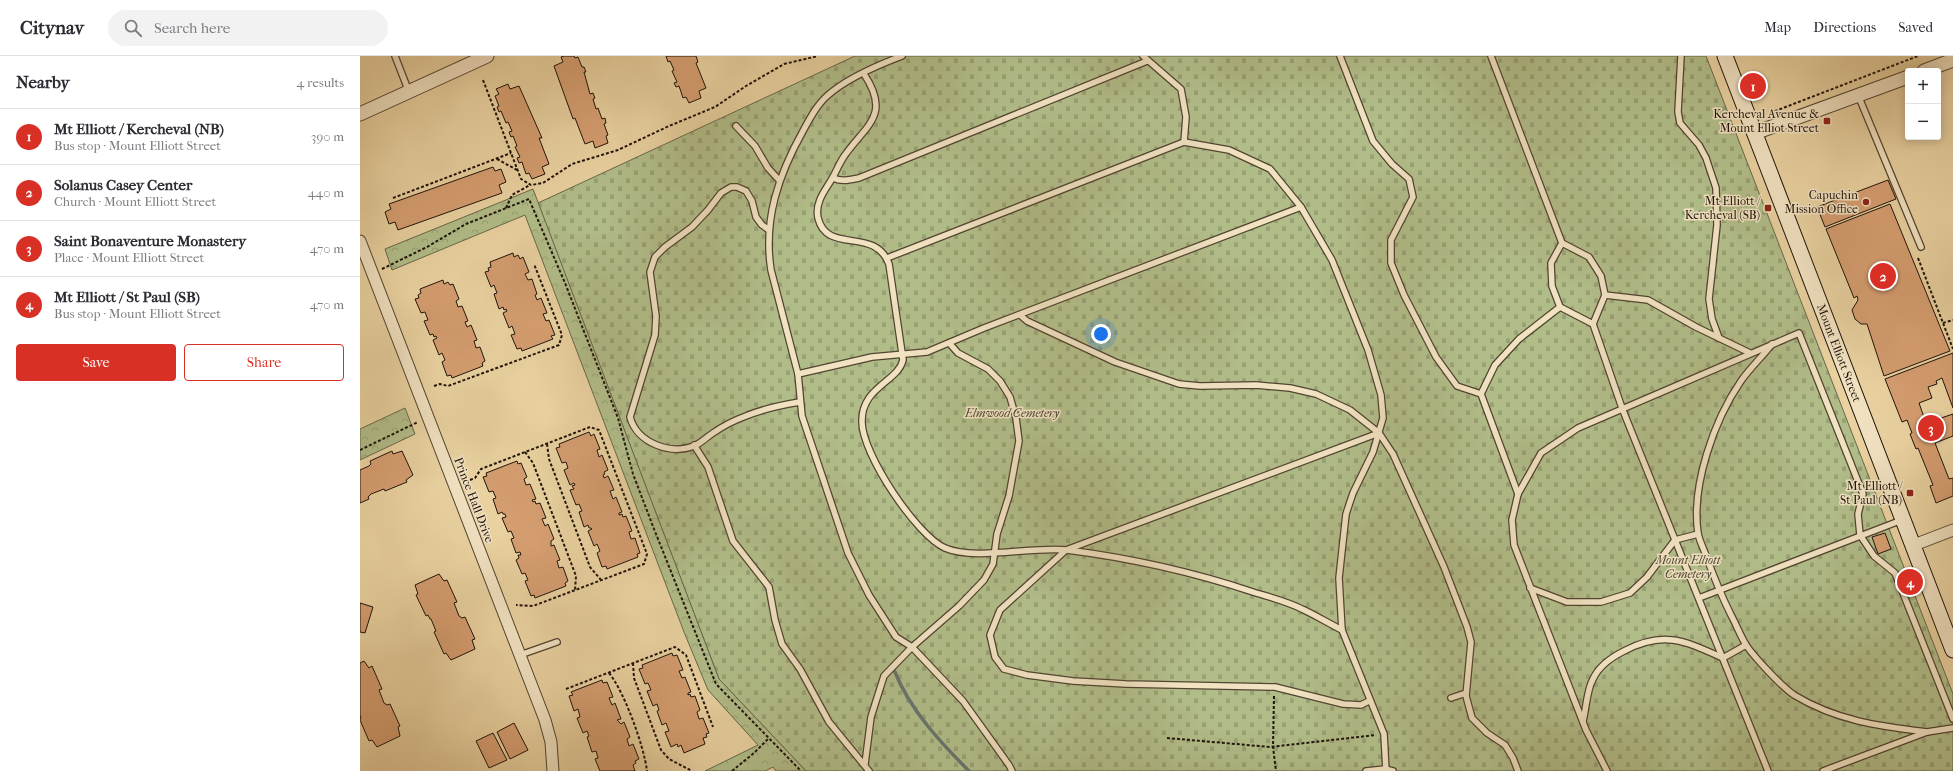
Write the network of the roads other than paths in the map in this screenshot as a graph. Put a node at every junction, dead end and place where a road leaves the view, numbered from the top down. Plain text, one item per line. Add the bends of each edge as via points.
1 (395, 56) edge
2 (488, 56) edge
3 (902, 56) edge
4 (1143, 56) edge
5 (1340, 56) edge
6 (1491, 56) edge
7 (1681, 56) edge
8 (1725, 56) edge
9 (1147, 61) junction
10 (1951, 62) edge
11 (1933, 68) edge
12 (864, 74) junction
13 (1905, 78) edge
14 (409, 92) junction
15 (1858, 94) junction
16 (360, 114) edge
17 (736, 126) dead end
18 (1752, 127) junction
19 (1184, 142) junction
20 (833, 178) junction
21 (779, 180) junction
22 (1301, 207) junction
23 (769, 230) junction
24 (360, 241) edge
25 (1562, 243) junction
26 (1921, 247) dead end
27 (887, 258) junction
28 (1605, 295) junction
29 (1560, 307) junction
30 (1020, 315) junction
31 (1593, 324) junction
32 (1719, 338) junction
33 (1773, 343) junction
34 (950, 344) junction
35 (1750, 353) junction
36 (902, 354) junction
37 (798, 374) junction
38 (1481, 394) junction
39 (800, 402) junction
40 (1622, 408) junction
41 (1379, 433) junction
42 (694, 445) junction
43 (1518, 494) junction
44 (1904, 520) junction
45 (1953, 530) edge
46 (1698, 534) junction
47 (1860, 536) junction
48 (1675, 540) junction
49 (1914, 545) junction
50 (1066, 550) junction
51 (996, 552) junction
52 (1530, 588) junction
53 (1718, 590) junction
54 (1699, 598) junction
55 (1342, 630) junction
56 (557, 642) dead end
57 (1746, 645) junction
58 (912, 647) junction
59 (1953, 650) edge
60 (520, 655) junction
61 (1723, 658) junction
62 (1466, 693) junction
63 (1451, 698) dead end
64 (1369, 701) junction
65 (1953, 719) edge
66 (1583, 721) junction
67 (1953, 728) edge
68 (1927, 732) junction
69 (864, 764) junction
70 (1386, 770) edge
71 (553, 771) edge
72 (869, 771) edge
73 (1012, 771) edge
74 (1366, 771) edge
75 (1393, 771) edge
76 (1518, 771) edge
77 (1607, 771) edge
78 (1768, 771) edge
79 (1823, 771) edge

1 - 14 lane
2 - 14 street
3 - 12 lane
4 - 9 lane
5 - 38 lane via 1373,141 1408,179 1413,197 1391,240 1391,263 1404,295 1436,357 1457,386
6 - 25 lane
7 - 32 lane via 1678,112 1680,124 1699,145 1716,188 1717,225 1710,299 1712,319
8 - 18 main road, Mount Elliott Street
9 - 19 lane via 1181,89 1186,116
9 - 20 lane via 859,178 845,181
10 - 11 street
12 - 20 lane via 874,91 874,115 862,136 844,156
12 - 21 lane via 841,86 821,102 799,138
13 - 15 street
14 - 16 street
15 - 18 street
15 - 26 lane
17 - 21 lane via 755,146 768,168
18 - 44 main road, Mount Elliott Street
19 - 22 lane via 1229,150 1270,169
19 - 27 lane
20 - 27 lane via 817,206 818,218 823,228 837,238 872,245 880,249
21 - 23 lane
22 - 30 lane
22 - 41 lane via 1332,260 1368,350 1382,402 1383,418
23 - 37 lane via 771,270
23 - 42 lane via 756,217 752,201 746,191 731,187 721,192 692,227 659,252 650,266 656,326 653,344 630,417 640,435 654,444 675,448
24 - 60 street, Prince Hall Drive
25 - 28 lane via 1589,256 1601,276
25 - 29 lane via 1551,263 1552,286
27 - 36 lane
28 - 31 lane
28 - 32 lane via 1648,300
29 - 31 lane
29 - 38 lane via 1519,339 1495,364
30 - 34 lane
30 - 41 lane via 1027,321 1093,353 1179,384 1256,385 1290,388 1316,394 1350,410
31 - 40 lane
32 - 35 lane
33 - 35 lane
33 - 46 lane via 1738,386 1708,447 1698,505
33 - 47 lane via 1800,333 1863,494 1858,514
34 - 36 lane via 927,352
34 - 51 lane via 955,350 994,374 1006,389 1016,418 1018,451 1009,496 997,534
35 - 40 lane
36 - 37 lane via 872,357
36 - 51 lane via 900,368 873,392 864,406 862,430 869,451 898,500 938,544 956,552
37 - 39 lane
38 - 43 lane
39 - 42 lane via 746,416 722,427
39 - 58 lane via 802,416 848,553 896,637
40 - 43 lane via 1578,428 1541,453
40 - 48 lane
41 - 50 lane
41 - 55 lane via 1346,514 1340,578
41 - 62 lane via 1393,454 1444,567 1467,627 1471,642
42 - 69 lane via 708,467 733,541 769,587 782,644 800,669 829,722
43 - 52 lane via 1512,520 1514,545
44 - 47 lane
44 - 49 main road, Mount Elliott Street
45 - 49 street
46 - 48 lane
46 - 53 lane
47 - 53 lane
47 - 65 lane via 1874,556 1895,573
48 - 52 lane via 1647,577 1630,593 1601,602 1567,602
48 - 54 lane
49 - 59 main road, Mount Elliott Street
50 - 51 lane
50 - 55 lane via 1144,563 1206,577 1301,608
50 - 64 lane via 1000,610 990,635 995,658 1004,669 1073,681 1275,687 1343,704 1361,705
51 - 58 lane via 987,575 971,594
52 - 66 lane
53 - 54 lane
53 - 57 lane
54 - 61 lane
55 - 64 lane
56 - 60 lane
57 - 61 lane
57 - 68 lane via 1793,694 1820,708 1874,726
58 - 69 lane via 884,676 871,717
58 - 73 lane via 963,701
60 - 71 street, Prince Hall Drive via 545,720 551,742
61 - 66 lane via 1678,641 1658,638 1636,644 1605,663 1592,680
61 - 78 lane
62 - 63 lane
62 - 76 lane via 1472,718 1487,733 1505,745
64 - 70 lane via 1384,734
66 - 77 lane
67 - 68 lane
68 - 79 lane
69 - 72 lane
70 - 74 lane
70 - 75 lane

